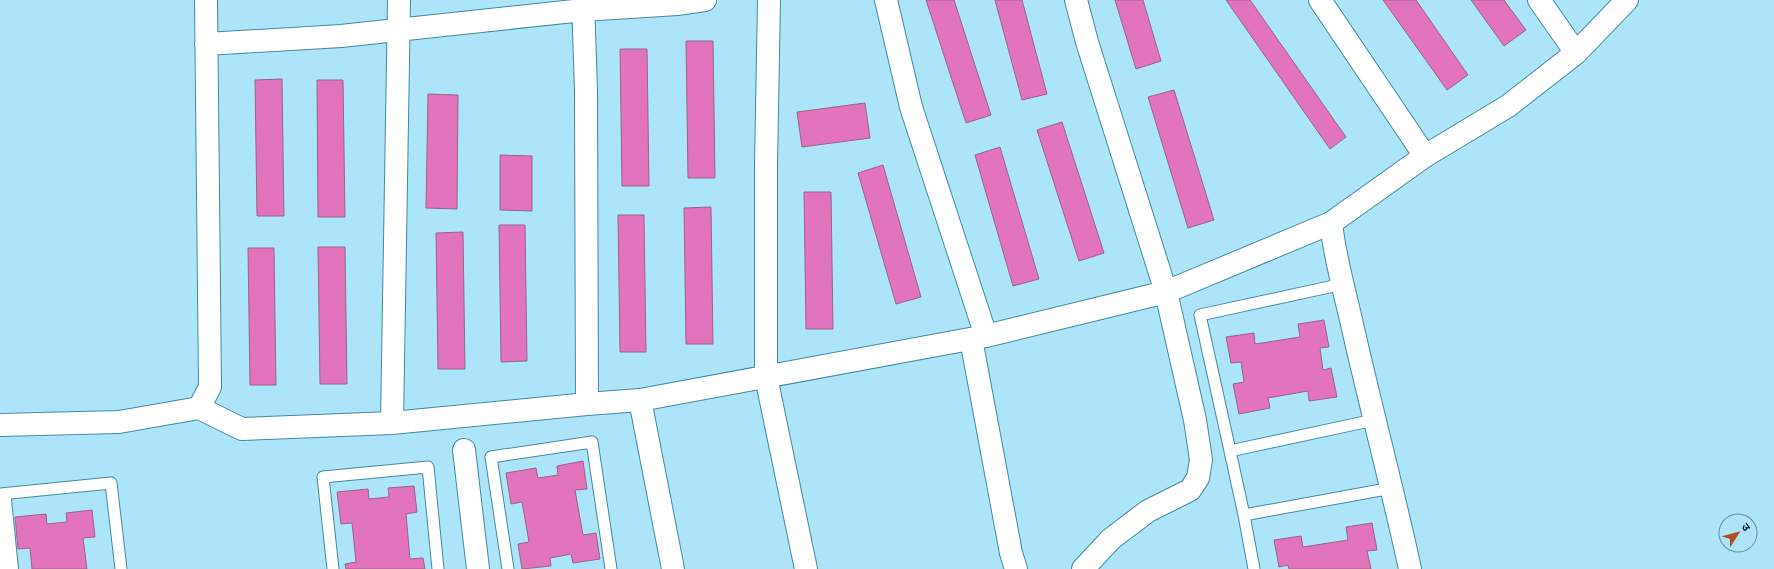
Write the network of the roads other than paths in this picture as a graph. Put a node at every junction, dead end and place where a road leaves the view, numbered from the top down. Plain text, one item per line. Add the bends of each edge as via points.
1 (206, 0) edge
2 (399, 0) edge
3 (705, 0) edge
4 (769, 0) edge
5 (886, 0) edge
6 (1076, 0) edge
7 (1320, 0) edge
8 (1539, 0) edge
9 (1626, 0) edge
10 (583, 5) edge
11 (398, 31) junction
12 (206, 44) junction
13 (1576, 53) junction
14 (1425, 156) junction
15 (1331, 223) junction
16 (1343, 284) junction
17 (1166, 292) junction
18 (979, 338) junction
19 (766, 377) junction
20 (640, 400) junction
21 (586, 404) junction
22 (199, 408) junction
23 (1374, 420) junction
24 (392, 424) junction
25 (0, 425) edge
26 (464, 450) dead end
27 (1230, 451) junction
28 (1392, 488) junction
29 (0, 494) edge
30 (0, 500) edge
31 (1244, 515) junction
32 (7, 569) edge
33 (120, 569) edge
34 (333, 569) edge
35 (438, 569) edge
36 (478, 569) edge
37 (508, 569) edge
38 (611, 569) edge
39 (673, 569) edge
40 (806, 569) edge
41 (1016, 569) edge
42 (1083, 569) edge
43 (1254, 569) edge
44 (1410, 569) edge

1 - 12 street
2 - 11 street
3 - 10 street via 677,4
4 - 19 street
5 - 18 street via 911,107
6 - 17 street
7 - 14 street
8 - 13 street
9 - 13 street
10 - 11 street
10 - 21 street via 586,91
11 - 12 street
11 - 24 street
12 - 22 street via 210,387
13 - 14 street via 1508,106
14 - 15 street
15 - 16 street
15 - 17 street
16 - 23 street
16 - 27 lane via 1200,315
17 - 18 street
17 - 42 street via 1195,420 1201,460 1198,478 1190,490 1148,511 1111,539
18 - 19 street
18 - 41 street via 1011,553
19 - 20 street
19 - 40 street
20 - 21 street
20 - 39 street
21 - 24 street
22 - 24 street via 242,429
22 - 25 street via 119,422
23 - 27 lane
23 - 28 street
26 - 36 street
27 - 31 lane
28 - 31 lane
28 - 44 street
29 - 33 lane via 111,483
30 - 32 street
31 - 43 lane
34 - 35 lane via 323,477 428,467
37 - 38 lane via 492,457 592,442

